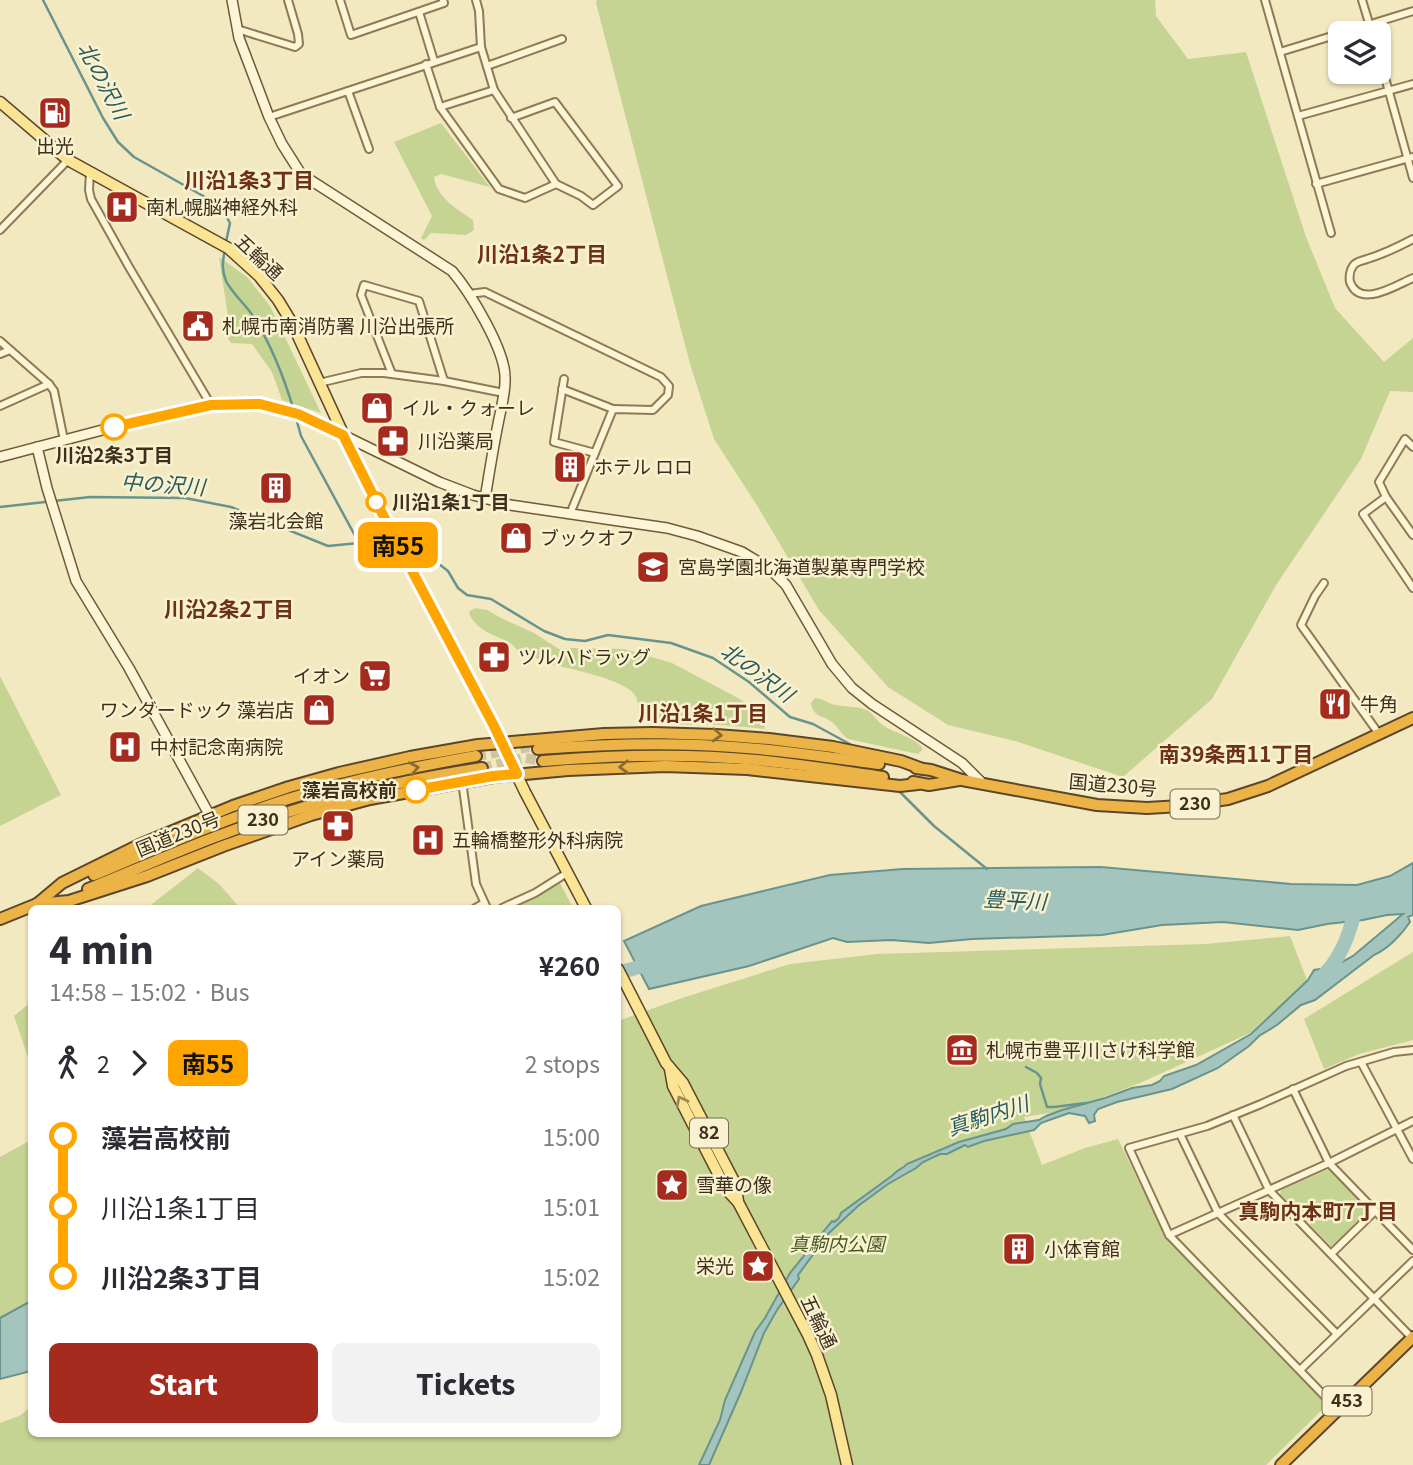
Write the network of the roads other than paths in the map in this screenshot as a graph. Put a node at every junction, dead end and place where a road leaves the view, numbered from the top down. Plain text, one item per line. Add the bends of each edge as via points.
1 (232, 0) edge
2 (288, 0) edge
3 (340, 0) edge
4 (443, 0) edge
5 (476, 0) edge
6 (1265, 0) edge
7 (1362, 0) edge
8 (1413, 11) edge
9 (419, 12) junction
10 (1368, 21) edge
11 (1379, 21) edge
12 (237, 29) junction
13 (1328, 37) edge
14 (562, 39) dead end
15 (481, 47) junction
16 (1280, 52) junction
17 (434, 61) junction
18 (426, 64) junction
19 (487, 65) junction
20 (1388, 84) edge
21 (1413, 84) edge
22 (494, 90) junction
23 (348, 91) junction
24 (1390, 91) junction
25 (0, 102) edge
26 (440, 107) junction
27 (1298, 116) junction
28 (269, 117) junction
29 (511, 118) junction
30 (369, 149) dead end
31 (1410, 158) edge
32 (68, 160) junction
33 (90, 173) junction
34 (1413, 178) edge
35 (556, 184) junction
36 (1317, 184) junction
37 (0, 230) edge
38 (1331, 233) dead end
39 (1413, 239) edge
40 (1413, 278) edge
41 (469, 293) junction
42 (0, 341) edge
43 (10, 349) junction
44 (0, 354) edge
45 (392, 374) junction
46 (564, 379) dead end
47 (443, 381) junction
48 (319, 383) junction
49 (49, 384) junction
50 (562, 389) junction
51 (504, 393) junction
52 (211, 405) junction
53 (0, 406) edge
54 (613, 409) junction
55 (343, 435) junction
56 (64, 440) junction
57 (37, 447) junction
58 (1413, 447) edge
59 (595, 453) junction
60 (0, 457) edge
61 (1387, 497) junction
62 (485, 499) junction
63 (570, 513) junction
64 (1413, 535) edge
65 (1324, 583) dead end
66 (1413, 588) edge
67 (1413, 718) edge
68 (1379, 734) junction
69 (502, 743) junction
70 (538, 749) tunnel mouth
71 (476, 756) tunnel mouth
72 (543, 761) tunnel mouth
73 (888, 762) junction
74 (482, 768) tunnel mouth
75 (517, 774) junction
76 (962, 780) junction
77 (462, 781) junction
78 (912, 783) junction
79 (983, 784) junction
80 (210, 816) junction
81 (568, 873) junction
82 (52, 898) junction
83 (37, 904) junction
84 (485, 905) edge
85 (509, 905) edge
86 (584, 905) edge
87 (28, 908) edge
88 (0, 919) edge
89 (621, 975) edge
90 (1413, 1049) edge
91 (1361, 1062) junction
92 (1293, 1089) junction
93 (1233, 1115) junction
94 (1413, 1121) edge
95 (1396, 1128) junction
96 (1181, 1134) junction
97 (1413, 1159) edge
98 (1329, 1163) junction
99 (1269, 1190) junction
100 (1375, 1211) junction
101 (1218, 1213) junction
102 (1169, 1235) junction
103 (1413, 1250) edge
104 (1331, 1254) junction
105 (1413, 1261) edge
106 (1374, 1298) junction
107 (1337, 1334) junction
108 (1413, 1338) edge
109 (1300, 1370) junction
110 (1338, 1410) junction
111 (847, 1465) edge
112 (1281, 1465) edge

1 - 12 street
2 - 12 street via 299,34 295,47
3 - 9 street via 351,34
4 - 9 street
5 - 15 street
6 - 16 street
7 - 10 street
8 - 11 street
9 - 17 street
12 - 28 street
13 - 16 street
14 - 19 street
15 - 17 street
15 - 19 street
16 - 27 street
17 - 18 street
18 - 23 street
18 - 26 street
19 - 22 street
20 - 24 street
21 - 24 street
22 - 26 street
22 - 29 street
23 - 28 street
23 - 30 street
24 - 27 street
24 - 31 street
25 - 32 main road, 五輪通
26 - 35 street via 499,189 525,198
27 - 36 street
28 - 41 street via 301,174 452,271
29 - 35 street
29 - 35 street via 555,102 618,186 593,205
31 - 34 street
31 - 36 street
32 - 33 main road, 五輪通
32 - 37 street
33 - 48 main road, 五輪通 via 228,248 248,265 292,323
33 - 52 street via 92,199
36 - 38 street
39 - 40 street via 1357,262 1349,279 1362,295 1371,296
41 - 51 street via 502,360
41 - 54 street via 485,292 661,377 669,386 668,396 653,410
42 - 43 street
43 - 44 street
43 - 49 street
45 - 47 street
45 - 47 street via 361,295 364,285 419,301
45 - 48 street via 361,373
46 - 50 street
47 - 51 street
48 - 55 main road, 五輪通
49 - 53 street
49 - 56 street
50 - 54 street
50 - 59 street via 554,442
51 - 62 street
52 - 55 street via 260,404 287,410
52 - 56 street
54 - 59 street
55 - 62 street via 452,488
55 - 69 main road, 五輪通
56 - 57 street
57 - 60 street
57 - 80 street via 76,581
58 - 61 street via 1405,439 1380,482
59 - 63 street
61 - 64 street
61 - 66 street via 1363,514
62 - 63 street
63 - 79 street via 682,531 760,562 786,585 832,664 852,688 962,763
65 - 68 street via 1301,625
67 - 68 highway, 国道230号 / 230
68 - 79 highway, 国道230号 / 230 via 1254,791 1181,806 1116,807
69 -> 73 highway, 230 via 653,733 716,735 834,747
69 - 75 main road
69 - 80 highway via 338,773
70 - 73 highway, 国道230号 / 230 via 673,744
82 -> 71 highway, 国道230号 / 230 via 81,880 258,809 391,772
72 - 78 highway, 国道230号 / 230 via 665,756 754,760
73 - 76 highway, 国道230号 / 230
74 - 82 highway, 国道230号 / 230 via 408,780 288,812 85,890
75 - 77 highway
78 -> 75 highway via 900,786 747,769 665,766
75 - 81 main road
76 - 78 highway, 国道230号 / 230
76 - 79 highway, 国道230号 / 230
77 - 83 highway via 312,815 137,880 69,901
77 - 84 street via 476,884
80 - 83 highway via 62,883
81 - 85 street
81 - 86 main road
82 - 83 highway, 国道230号 / 230
87 - 88 highway, 国道230号 / 230
89 - 111 main road, 五輪通 / 82 via 726,1189 738,1202 817,1355
90 - 91 street
91 - 92 street
91 - 95 street
92 - 93 street
92 - 98 street
93 - 96 street
93 - 99 street
94 - 95 street
95 - 97 street
95 - 98 street
96 - 101 street
96 - 102 street via 1129,1148
98 - 99 street
98 - 100 street
99 - 101 street
99 - 104 street
100 - 103 street
100 - 104 street
101 - 102 street
101 - 107 street
102 - 109 street
104 - 106 street
105 - 106 street
106 - 107 street
106 - 108 street
107 - 109 street
108 - 110 highway, 453
109 - 110 street
110 - 112 highway, 453

